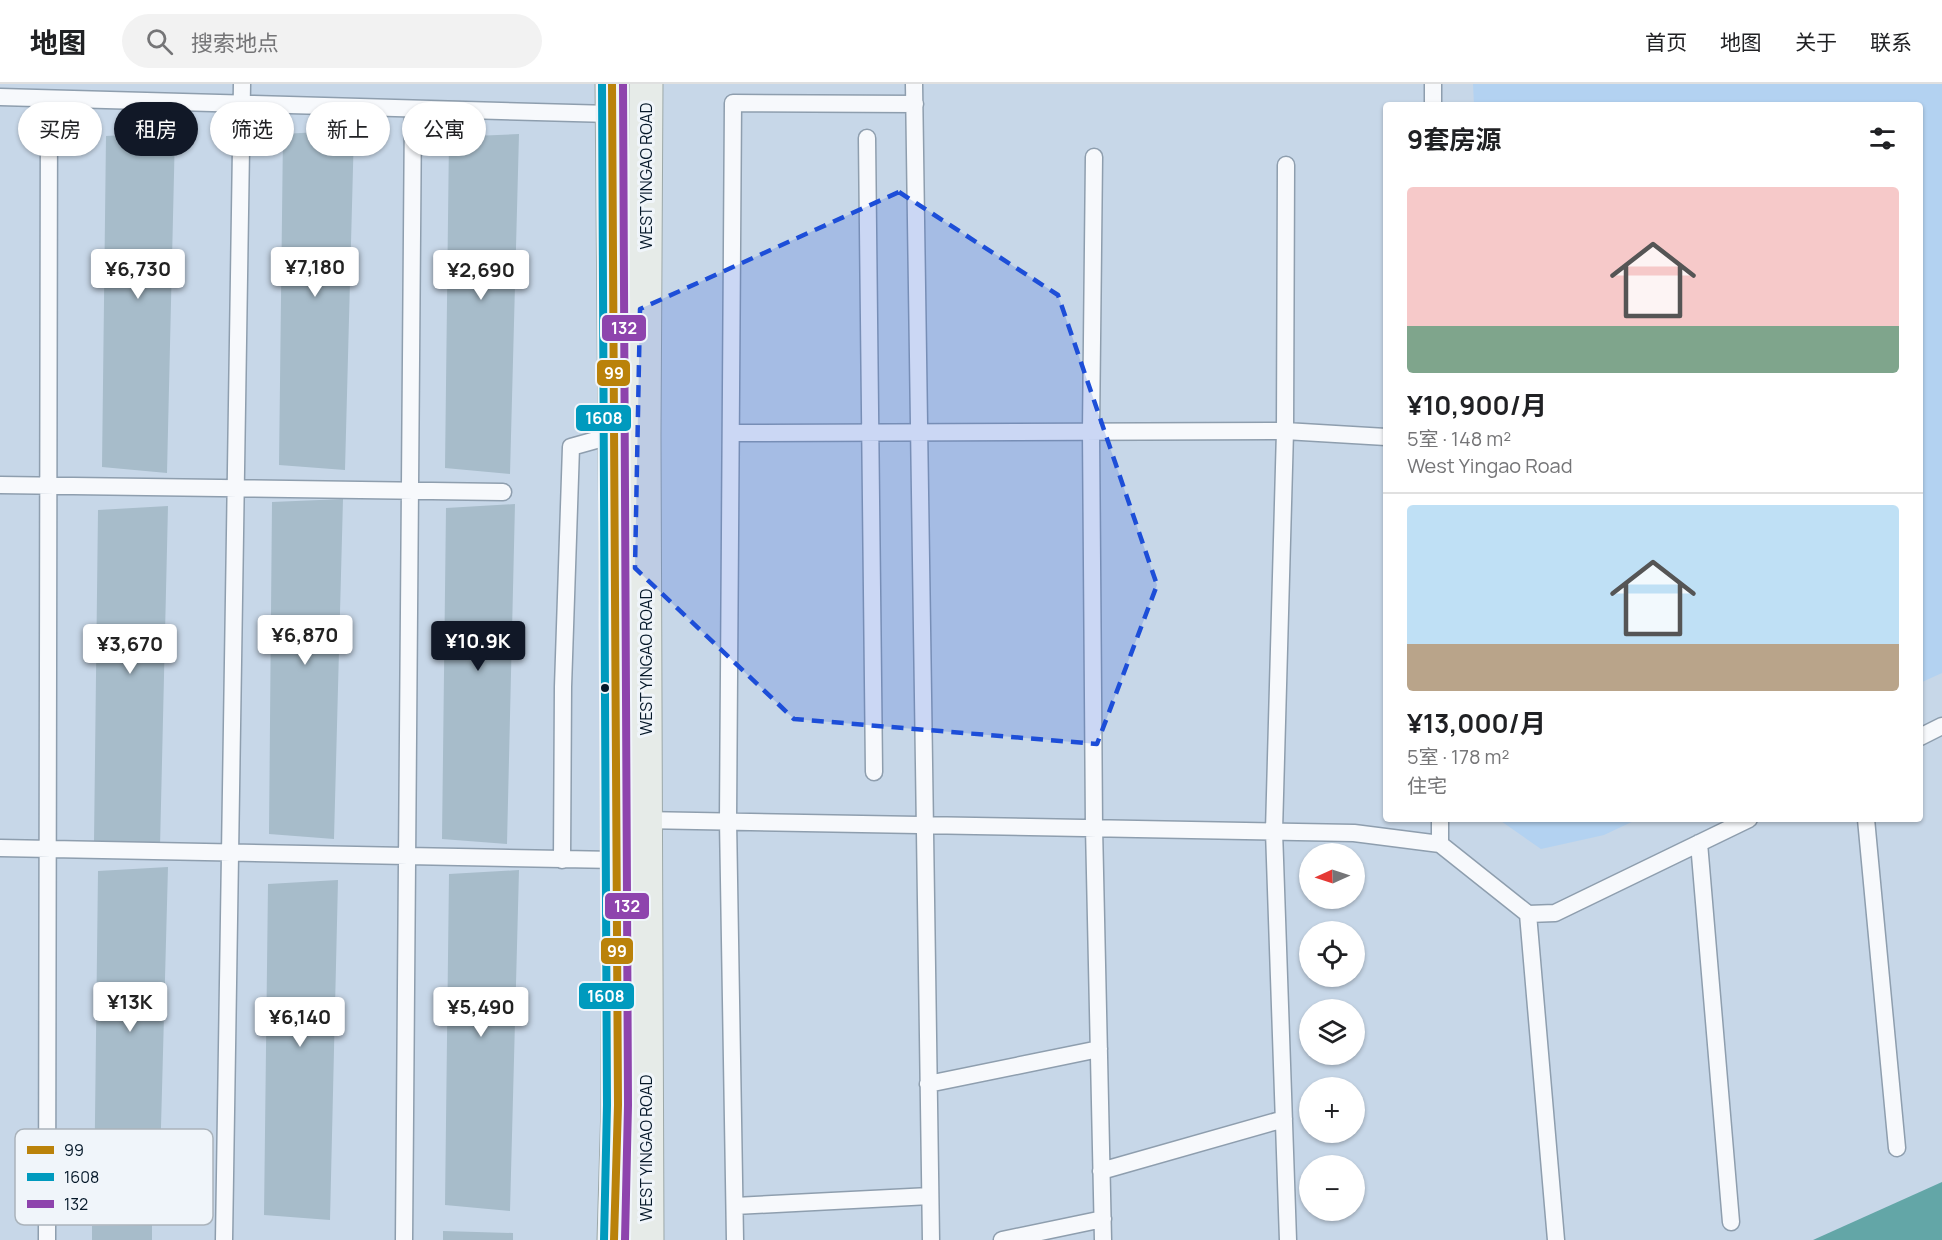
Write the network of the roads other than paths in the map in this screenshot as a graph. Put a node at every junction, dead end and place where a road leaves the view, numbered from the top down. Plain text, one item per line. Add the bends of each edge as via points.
1 (242, 84) edge
2 (646, 84) edge
3 (914, 84) edge
4 (1433, 84) edge
5 (0, 97) edge
6 (49, 99) junction
7 (612, 99) edge
8 (242, 102) edge
9 (1433, 102) edge
10 (210, 104) edge
11 (915, 104) junction
12 (486, 105) edge
13 (294, 106) edge
14 (402, 109) edge
15 (867, 138) dead end
16 (241, 156) edge
17 (413, 156) edge
18 (1094, 157) dead end
19 (1286, 165) dead end
20 (918, 431) junction
21 (1091, 431) junction
22 (1285, 431) junction
23 (870, 432) junction
24 (730, 433) junction
25 (614, 435) junction
26 (1383, 436) edge
27 (0, 485) edge
28 (49, 485) junction
29 (236, 488) junction
30 (410, 491) junction
31 (503, 492) dead end
32 (1942, 726) edge
33 (1923, 736) edge
34 (874, 772) dead end
35 (615, 820) junction
36 (647, 820) junction
37 (728, 820) junction
38 (1440, 822) edge
39 (1743, 822) edge
40 (1866, 822) edge
41 (924, 824) junction
42 (1094, 827) junction
43 (1275, 831) junction
44 (1699, 843) junction
45 (1440, 844) junction
46 (0, 848) edge
47 (48, 849) junction
48 (230, 853) junction
49 (407, 856) junction
50 (562, 860) junction
51 (616, 860) junction
52 (1528, 914) junction
53 (1099, 1049) junction
54 (928, 1084) junction
55 (1284, 1119) junction
56 (47, 1129) edge
57 (1897, 1149) dead end
58 (1101, 1171) junction
59 (930, 1196) junction
60 (735, 1206) junction
61 (1103, 1219) junction
62 (1731, 1222) dead end
63 (46, 1225) edge
64 (46, 1240) edge
65 (224, 1240) edge
66 (404, 1240) edge
67 (614, 1240) edge
68 (647, 1240) edge
69 (735, 1240) edge
70 (931, 1240) edge
71 (1002, 1240) edge
72 (1103, 1240) edge
73 (1288, 1240) edge
74 (1556, 1240) edge

1 - 8 lane
2 - 36 main road, WEST YINGAO ROAD
3 - 11 lane
4 - 9 lane
5 - 6 lane
6 - 10 lane
6 - 28 lane
7 - 12 lane
7 - 25 main road, WEST YINGAO ROAD
11 - 20 lane
11 - 24 lane via 733,103
13 - 14 lane
15 - 23 lane
16 - 29 lane
17 - 30 lane
18 - 21 lane
19 - 22 lane
20 - 21 lane
20 - 23 lane
20 - 41 lane
21 - 22 lane
21 - 42 lane
22 - 26 lane
22 - 43 lane
23 - 24 lane
23 - 34 lane
24 - 37 lane
25 - 35 main road, WEST YINGAO ROAD
25 - 50 lane via 571,447
27 - 28 lane
28 - 29 lane
28 - 47 lane
29 - 30 lane
29 - 48 lane
30 - 31 lane
30 - 49 lane
32 - 33 lane
35 - 36 lane
35 - 51 main road, WEST YINGAO ROAD
36 - 37 lane
36 - 68 main road, WEST YINGAO ROAD
37 - 41 lane
37 - 60 lane
38 - 45 lane
39 - 44 lane
40 - 57 lane
41 - 42 lane
41 - 54 lane
42 - 43 lane
42 - 53 lane
43 - 45 lane via 1354,833
43 - 55 lane
44 - 52 lane via 1555,913
44 - 62 lane
45 - 52 lane
46 - 47 lane
47 - 48 lane
47 - 56 lane
48 - 49 lane
48 - 65 lane
49 - 50 lane
49 - 66 lane
50 - 51 lane
51 - 67 main road, WEST YINGAO ROAD via 618,1105
52 - 74 lane
53 - 54 lane
53 - 58 lane
54 - 59 lane
55 - 58 lane
55 - 73 lane
58 - 61 lane
59 - 60 lane
59 - 70 lane
60 - 69 lane
61 - 71 lane
61 - 72 lane
63 - 64 lane

